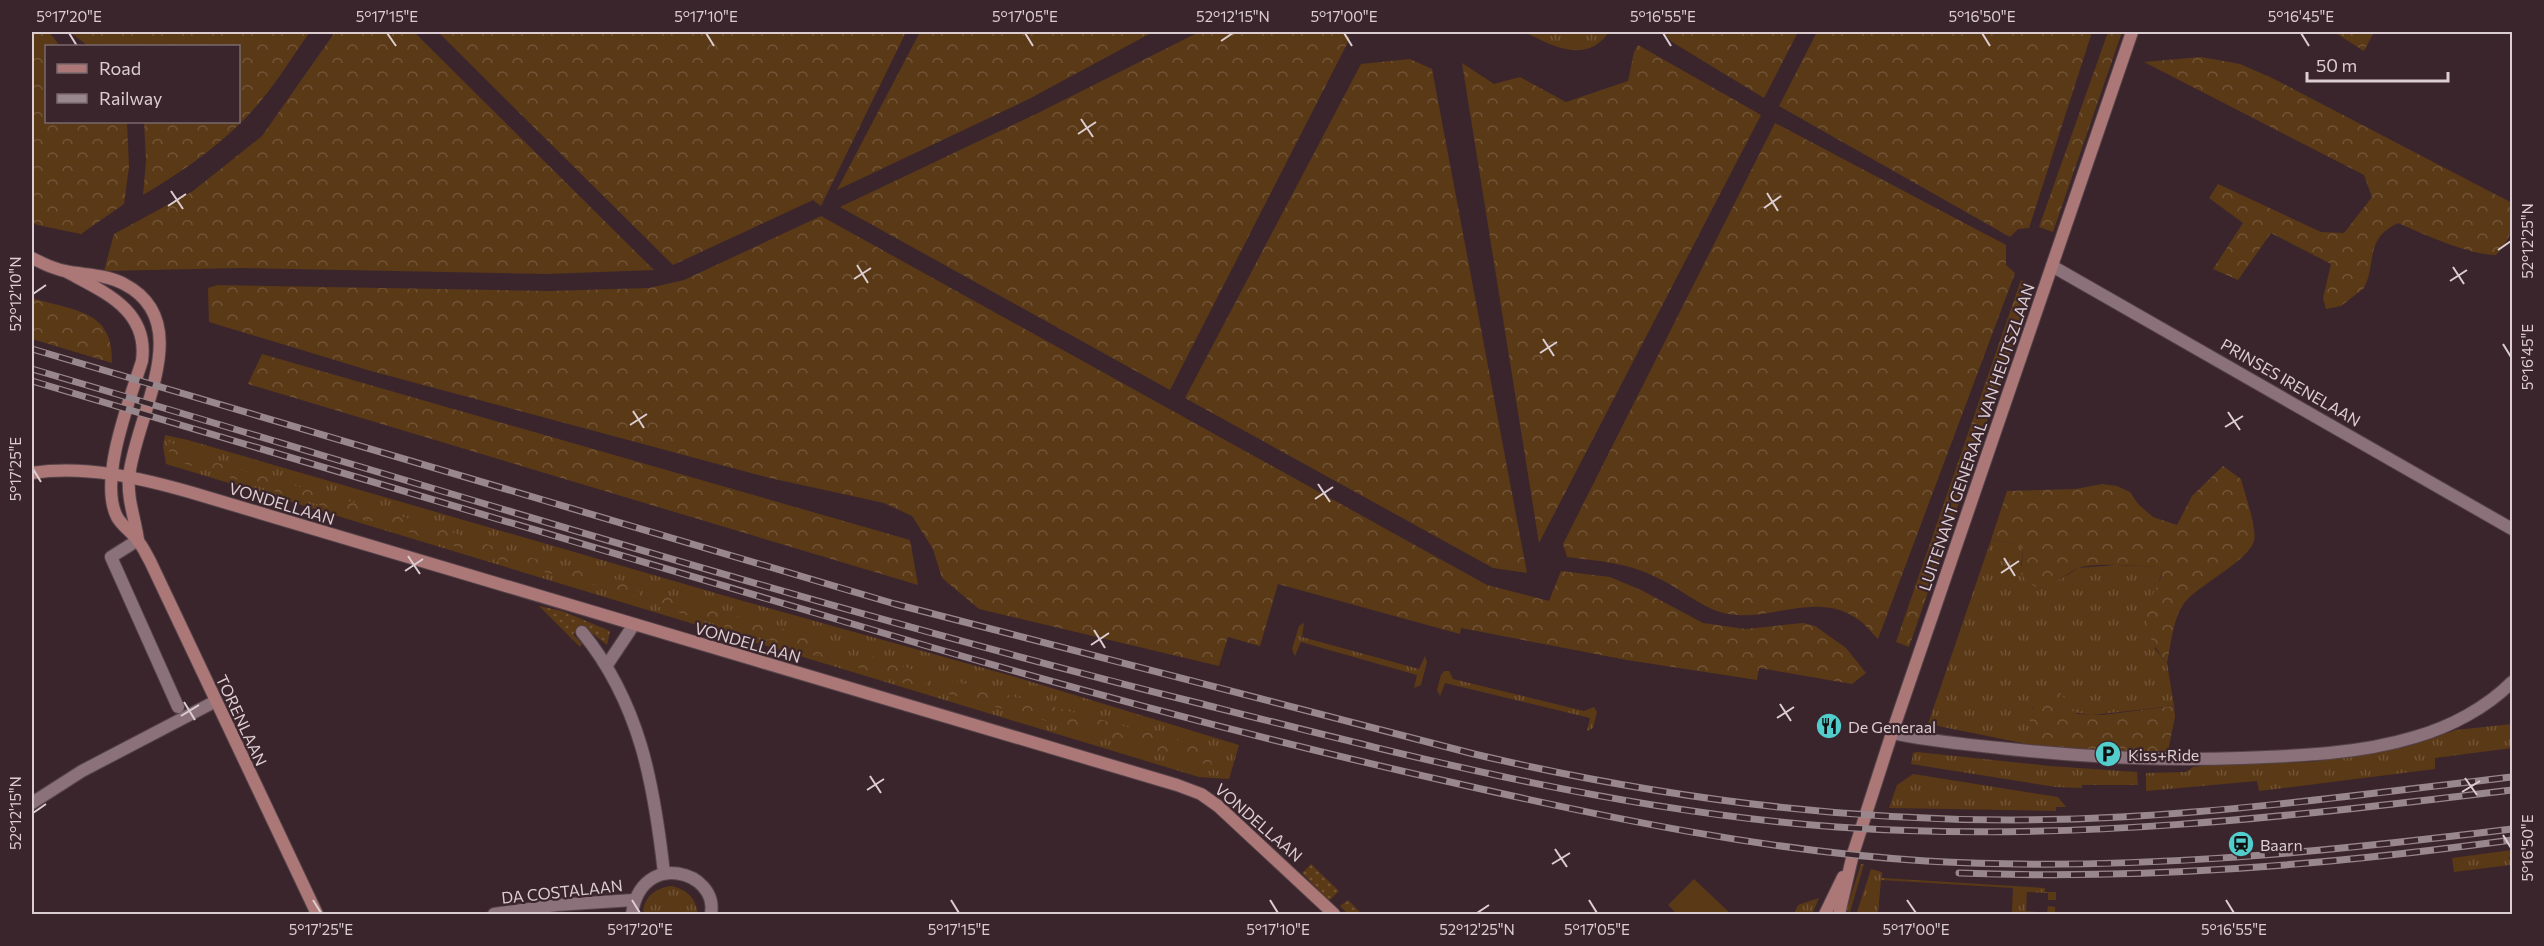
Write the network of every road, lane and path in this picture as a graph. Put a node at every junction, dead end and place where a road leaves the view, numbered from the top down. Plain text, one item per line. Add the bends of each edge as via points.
1 (2132, 32) edge
2 (32, 258) edge
3 (2052, 266) junction
4 (67, 272) junction
5 (32, 473) edge
6 (112, 474) junction
7 (129, 476) junction
8 (2512, 529) edge
9 (138, 540) junction
10 (633, 626) junction
11 (582, 632) dead end
12 (607, 666) junction
13 (2512, 682) edge
14 (214, 702) junction
15 (178, 707) dead end
16 (1892, 733) junction
17 (32, 802) edge
18 (1853, 854) junction
19 (664, 873) junction
20 (634, 900) junction
21 (317, 915) edge
22 (494, 915) edge
23 (632, 915) edge
24 (711, 915) edge
25 (1334, 915) edge
26 (1825, 915) edge
27 (1839, 915) edge

1 - 3 main road, LUITENANT GENERAAL VAN HEUTSZLAAN
2 - 4 main road, TORENLAAN
3 - 8 street, PRINSES IRENELAAN
3 - 16 main road, LUITENANT GENERAAL VAN HEUTSZLAAN
4 - 6 main road, TORENLAAN via 115,300 136,320 142,334 142,361 116,445
4 - 7 main road, TORENLAAN via 122,283 141,294 158,319 158,365
5 - 6 main road, VONDELLAAN
6 - 7 main road, VONDELLAAN
6 - 9 main road, TORENLAAN via 116,515
7 - 9 main road, TORENLAAN
7 - 10 main road, VONDELLAAN
9 - 14 main road, TORENLAAN
9 - 15 street via 111,558
10 - 12 street
10 - 25 main road, VONDELLAAN via 1201,794 1237,821
11 - 12 street
12 - 19 street via 638,733 657,808
13 - 16 street via 2448,726 2414,738 2284,757 2141,760 2013,750
14 - 17 street via 82,771
14 - 21 main road, TORENLAAN
16 - 18 main road, LUITENANT GENERAAL VAN HEUTSZLAAN
18 - 26 main road
18 - 27 main road
19 - 20 street via 650,879
19 - 24 street via 685,875 701,885 713,905
20 - 22 street, DA COSTALAAN via 556,905
20 - 23 street

